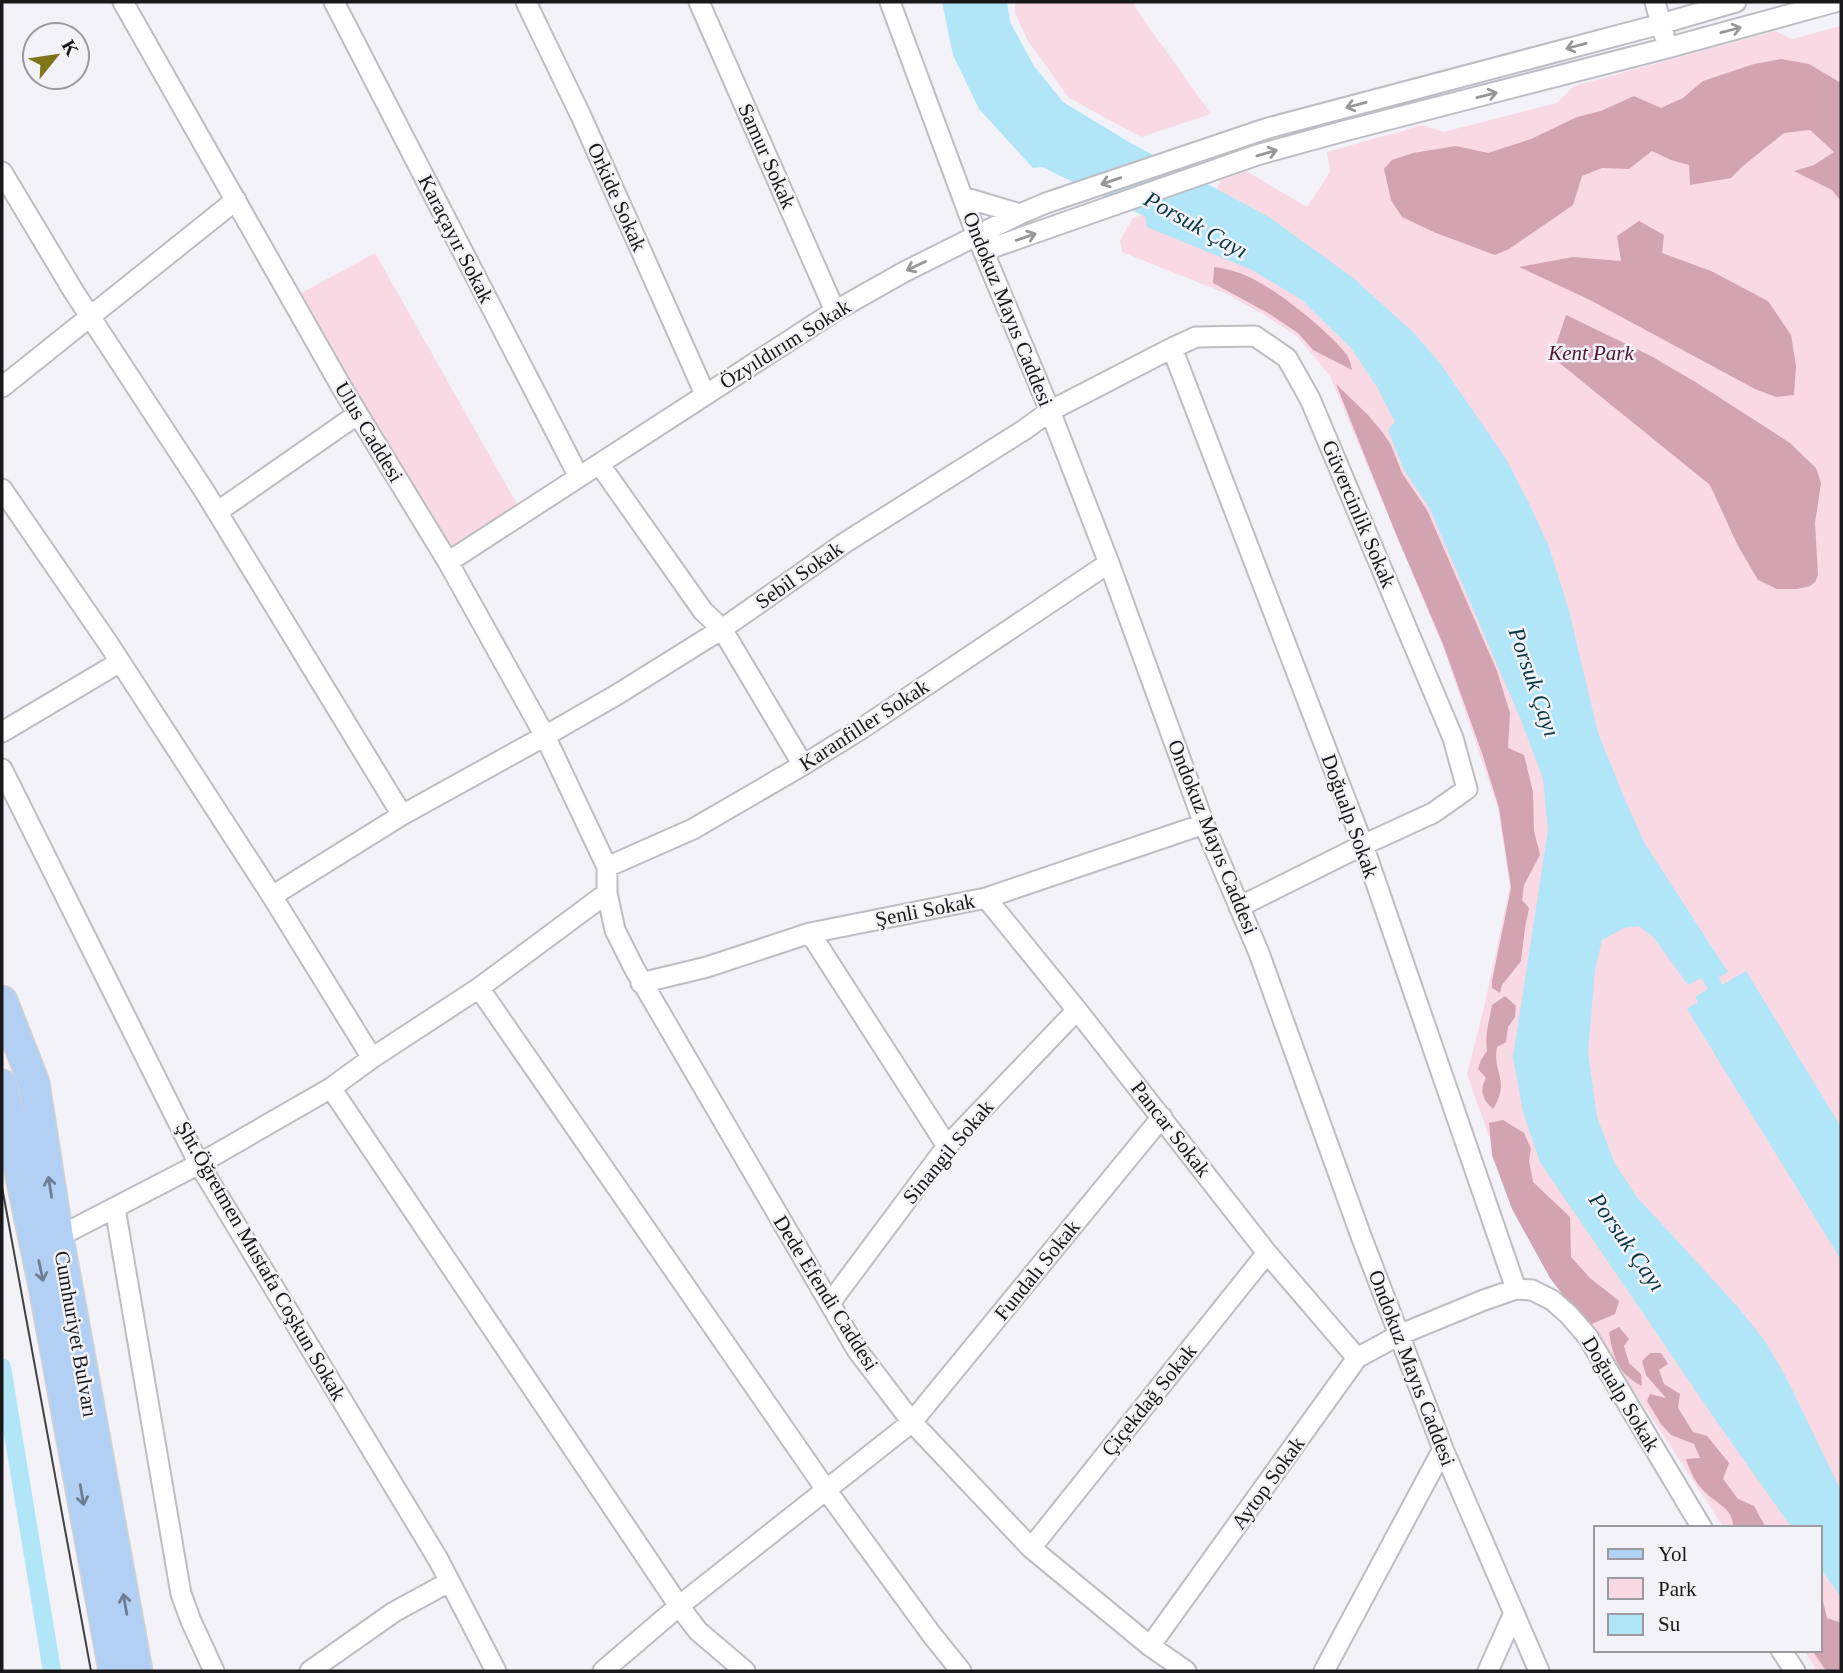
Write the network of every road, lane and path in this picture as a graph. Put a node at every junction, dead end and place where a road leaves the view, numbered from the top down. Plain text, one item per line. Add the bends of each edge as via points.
1 (123, 2) edge
2 (334, 2) edge
3 (526, 2) edge
4 (699, 2) edge
5 (890, 2) edge
6 (1654, 2) edge
7 (1736, 2) edge
8 (1835, 2) edge
9 (1687, 7) edge
10 (1661, 24) junction
11 (1622, 34) junction
12 (1693, 40) junction
13 (1667, 48) junction
14 (2, 172) edge
15 (963, 197) junction
16 (236, 200) junction
17 (1020, 214) junction
18 (980, 244) junction
19 (835, 311) junction
20 (90, 316) junction
21 (1172, 348) junction
22 (2, 387) edge
23 (705, 394) junction
24 (1050, 411) junction
25 (358, 414) junction
26 (600, 464) junction
27 (579, 477) junction
28 (2, 489) edge
29 (216, 512) junction
30 (447, 562) junction
31 (1109, 563) junction
32 (722, 629) junction
33 (120, 662) junction
34 (2, 732) edge
35 (545, 736) junction
36 (803, 765) junction
37 (2, 769) edge
38 (402, 815) junction
39 (1204, 824) junction
40 (1363, 845) junction
41 (607, 867) junction
42 (607, 893) junction
43 (272, 897) junction
44 (986, 898) junction
45 (1239, 906) junction
46 (810, 933) junction
47 (641, 983) junction
48 (479, 988) junction
49 (2, 1001) edge
50 (1077, 1010) junction
51 (372, 1058) junction
52 (2, 1085) edge
53 (331, 1088) junction
54 (1161, 1117) junction
55 (947, 1146) junction
56 (200, 1164) junction
57 (114, 1208) junction
58 (58, 1237) junction
59 (1267, 1253) junction
60 (1516, 1289) junction
61 (830, 1303) junction
62 (1399, 1335) junction
63 (1357, 1358) junction
64 (912, 1422) junction
65 (1443, 1449) junction
66 (827, 1491) junction
67 (1701, 1526) edge
68 (1031, 1548) junction
69 (449, 1582) junction
70 (679, 1606) junction
71 (1514, 1613) junction
72 (698, 1631) junction
73 (1150, 1646) junction
74 (1782, 1652) edge
75 (114, 1671) edge
76 (137, 1671) edge
77 (214, 1671) edge
78 (310, 1671) edge
79 (496, 1671) edge
80 (603, 1671) edge
81 (728, 1671) edge
82 (746, 1671) edge
83 (961, 1671) edge
84 (1186, 1671) edge
85 (1324, 1671) edge
86 (1489, 1671) edge
87 (1539, 1671) edge
88 (1794, 1671) edge

1 - 16 street, Ulus Caddesi
2 - 27 street, Karaçayır Sokak
3 - 23 street, Orkide Sokak
4 - 19 street, Samur Sokak
5 - 15 street, Ondokuz Mayıs Caddesi
6 - 10 street
6 - 11 street via 1644,19
7 - 9 street via 1715,8
12 -> 8 street
9 - 10 street
9 - 12 street
10 - 11 street
10 - 13 street
11 -> 17 street via 1268,128
12 - 13 street
18 -> 13 street via 1068,222 1257,155
14 - 20 street
15 - 17 street
15 - 18 street, Ondokuz Mayıs Caddesi
16 - 20 street
16 - 25 street, Ulus Caddesi
17 - 18 street
18 -> 19 street, Özyıldırım Sokak via 904,272
18 - 24 street, Ondokuz Mayıs Caddesi
19 - 23 street, Özyıldırım Sokak
20 - 22 street
20 - 29 street
21 - 24 street, Güvercinlik Sokak
21 - 40 street, Doğualp Sokak
21 - 40 street, Güvercinlik Sokak via 1196,337 1255,336 1287,358 1316,412 1453,738 1467,789 1433,813
23 - 26 street, Özyıldırım Sokak
24 - 31 street, Ondokuz Mayıs Caddesi
24 - 32 street, Sebil Sokak via 846,542
25 - 29 street
25 - 30 street, Ulus Caddesi
26 - 27 street, Özyıldırım Sokak
26 - 32 street via 703,611
27 - 30 street, Özyıldırım Sokak
28 - 33 street
29 - 38 street
30 - 35 street, Ulus Caddesi
31 - 36 street, Karanfiller Sokak
31 - 39 street, Ondokuz Mayıs Caddesi
32 - 35 street, Sebil Sokak
32 - 36 street
33 - 34 street
33 - 43 street
35 - 38 street, Sebil Sokak
35 - 41 street, Ulus Caddesi
36 - 41 street, Karanfiller Sokak via 693,830
37 - 56 street, Şht.Öğretmen Mustafa Coşkun Sokak
38 - 43 street, Sebil Sokak
39 - 44 street, Şenli Sokak
39 - 45 street, Ondokuz Mayıs Caddesi
40 - 45 street
40 - 60 street, Doğualp Sokak
41 - 42 street, Dede Efendi Caddesi
42 - 47 street, Dede Efendi Caddesi via 615,930
42 - 48 street
43 - 51 street
44 - 46 street, Şenli Sokak
44 - 50 street, Pancar Sokak
45 - 62 street, Ondokuz Mayıs Caddesi
46 - 47 street, Şenli Sokak
46 - 55 street
47 - 61 street, Dede Efendi Caddesi
48 - 51 street
48 - 66 street
58 -> 49 main road, Cumhuriyet Bulvarı via 34,1083
50 - 54 street, Pancar Sokak
50 - 55 street, Sinangil Sokak
51 - 53 street
52 -> 75 main road, Cumhuriyet Bulvarı
53 - 56 street
53 - 70 street
54 - 59 street, Pancar Sokak
54 - 64 street, Fundalı Sokak
55 - 61 street, Sinangil Sokak
56 - 57 street
56 - 69 street, Şht.Öğretmen Mustafa Coşkun Sokak
57 - 58 street
57 - 77 street via 181,1594
76 -> 58 main road, Cumhuriyet Bulvarı
59 - 63 street, Pancar Sokak
59 - 68 street, Çiçekdağ Sokak
60 - 62 street
60 - 67 street, Doğualp Sokak via 1532,1290 1552,1300 1588,1338
61 - 64 street, Dede Efendi Caddesi via 857,1350
62 - 63 street, Aytop Sokak
62 - 65 street, Ondokuz Mayıs Caddesi
63 - 73 street, Aytop Sokak
64 - 66 street, Fundalı Sokak
64 - 68 street, Dede Efendi Caddesi
65 - 71 street, Ondokuz Mayıs Caddesi
65 - 85 street
66 - 70 street, Fundalı Sokak
66 - 83 street
68 - 73 street, Dede Efendi Caddesi
69 - 78 street via 394,1612
69 - 79 street, Şht.Öğretmen Mustafa Coşkun Sokak
70 - 72 street
70 - 80 street, Fundalı Sokak
71 - 86 street
71 - 87 street, Ondokuz Mayıs Caddesi
72 - 81 street
72 - 82 street
73 - 84 street, Dede Efendi Caddesi
74 - 88 street

